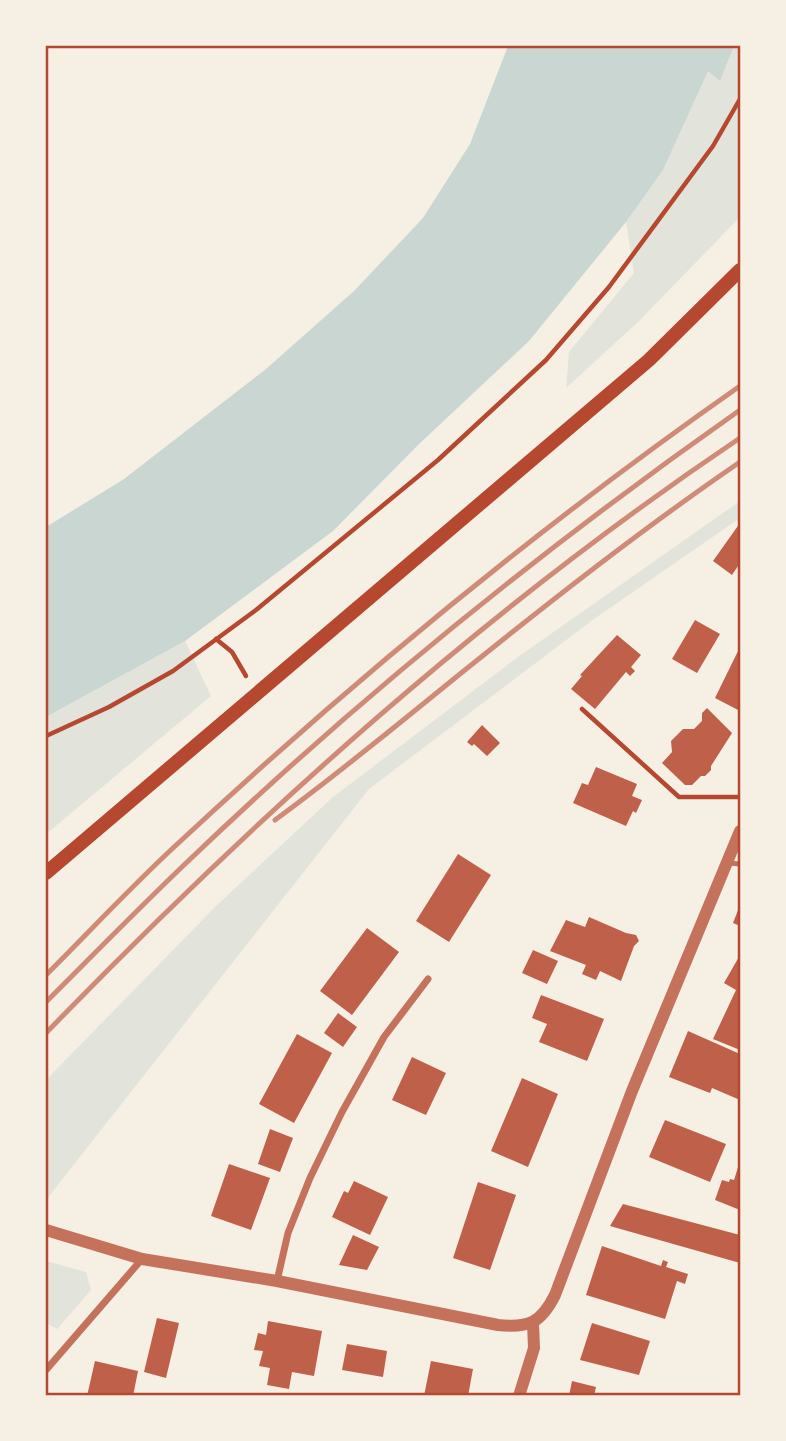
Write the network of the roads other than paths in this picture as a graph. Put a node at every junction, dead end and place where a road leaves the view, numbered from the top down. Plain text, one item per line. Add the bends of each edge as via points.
1 (740, 270) edge
2 (740, 831) edge
3 (725, 863) junction
4 (740, 864) edge
5 (46, 873) edge
6 (428, 979) dead end
7 (46, 1230) edge
8 (142, 1259) junction
9 (277, 1281) junction
10 (533, 1322) junction
11 (46, 1370) edge
12 (519, 1395) edge

1 - 5 main road via 649,360
2 - 3 street
3 - 4 lane
3 - 10 street via 555,1295 547,1312
6 - 9 street via 384,1037 342,1112 288,1233
7 - 8 street
8 - 9 street
8 - 11 street
9 - 10 street via 498,1325 518,1327
10 - 12 street via 534,1348

